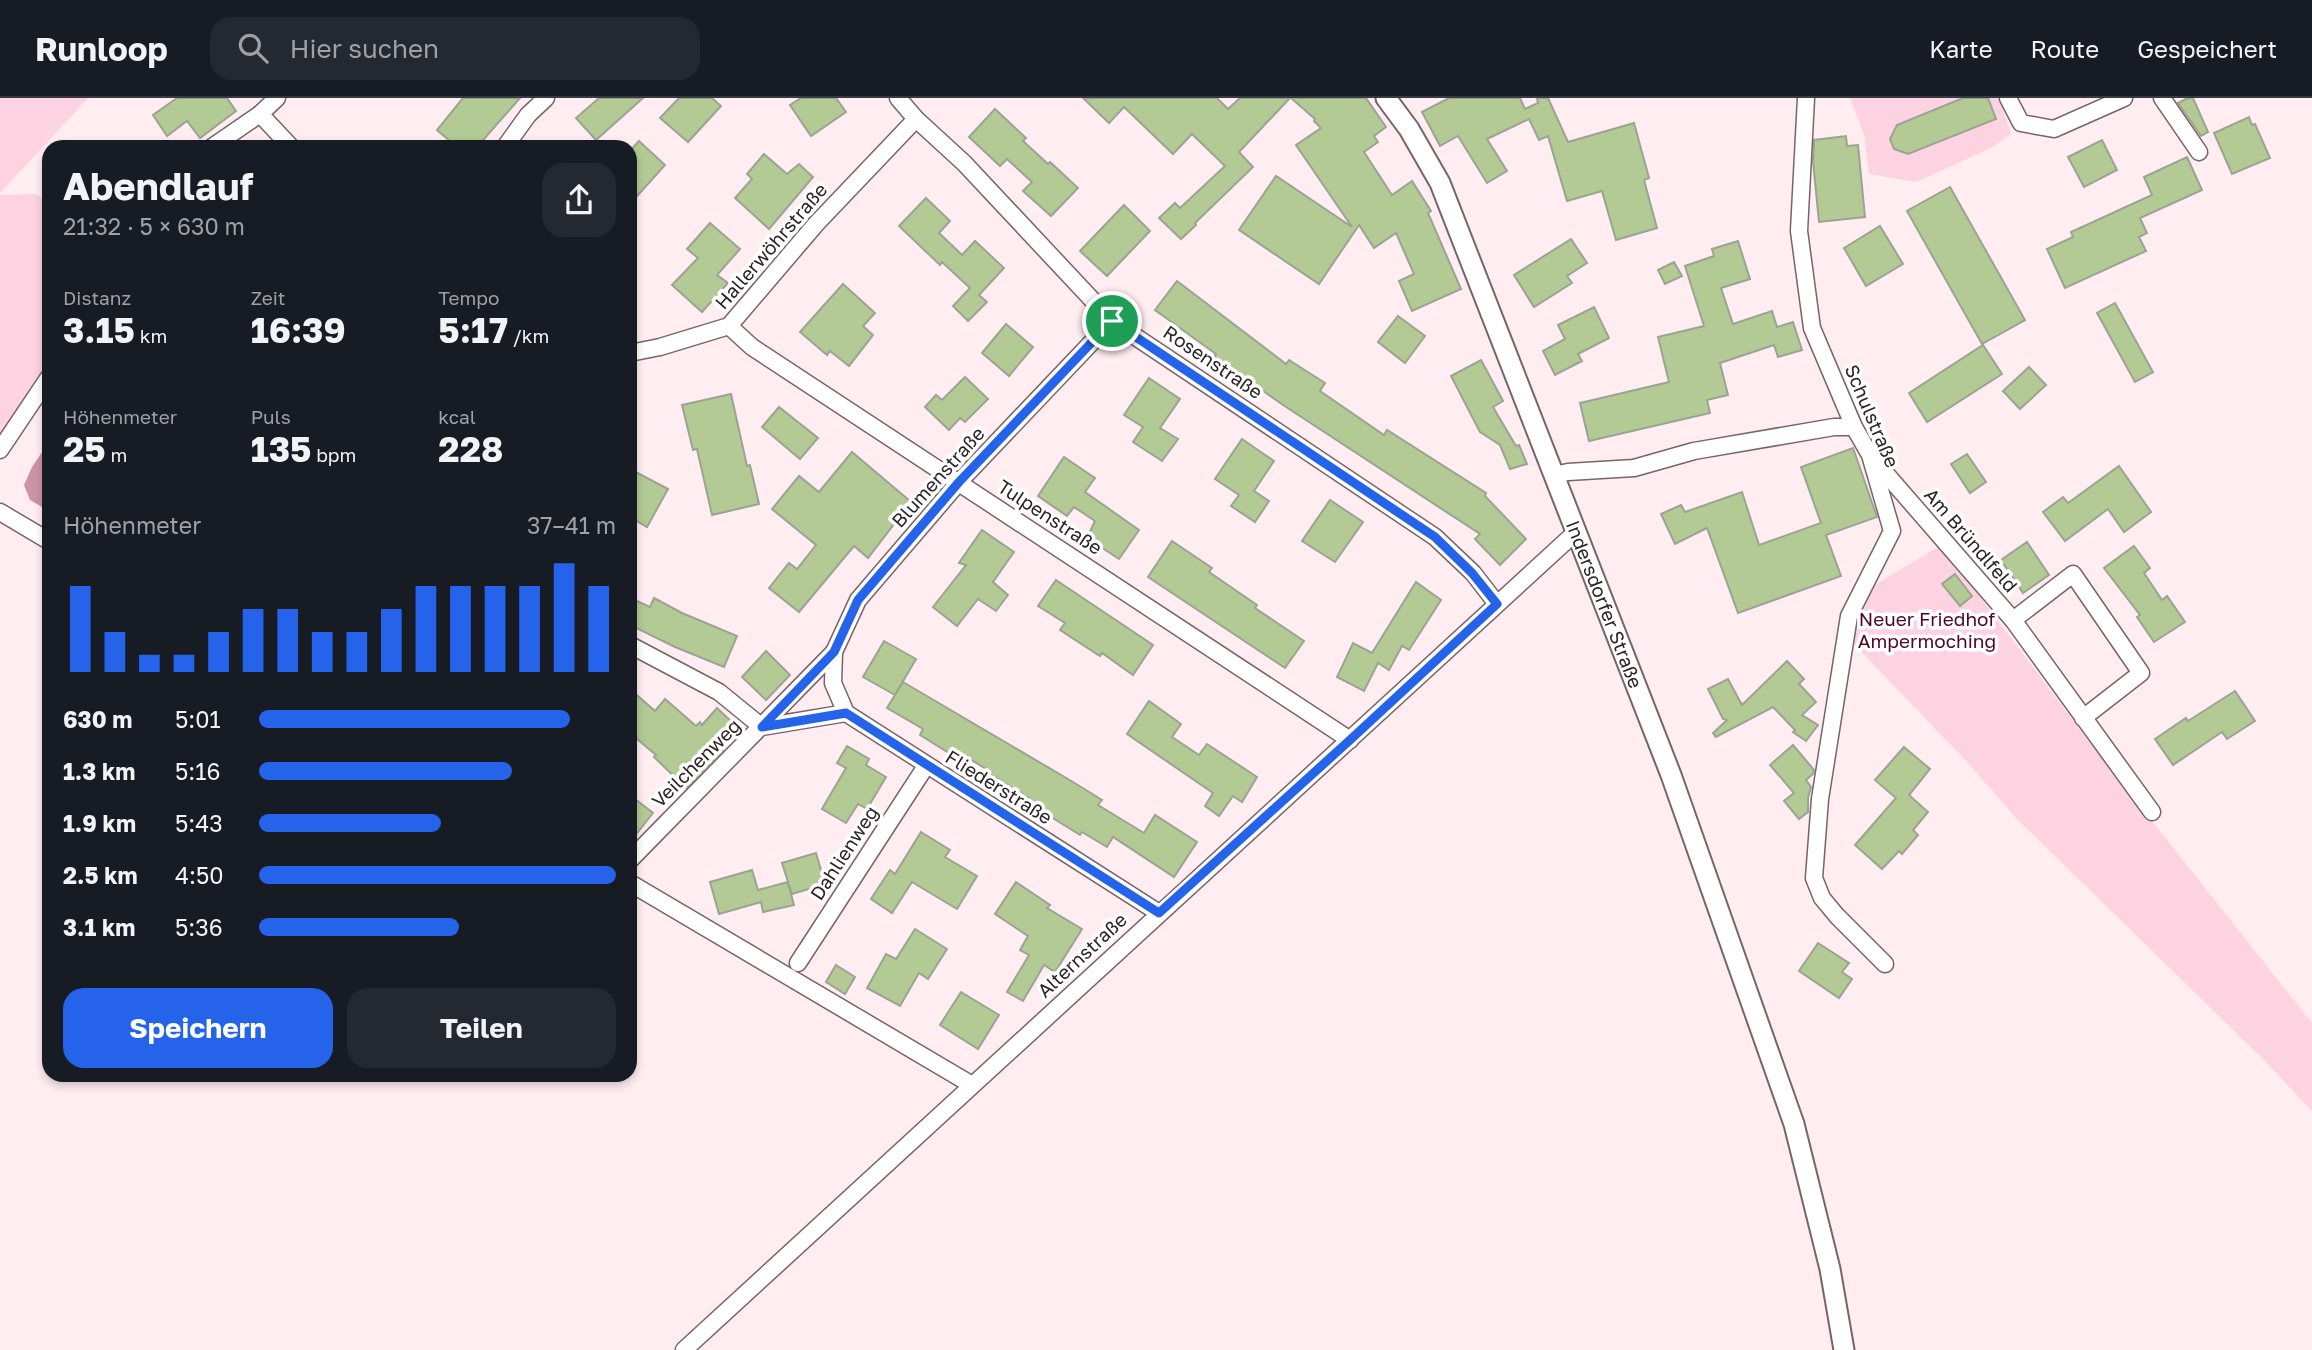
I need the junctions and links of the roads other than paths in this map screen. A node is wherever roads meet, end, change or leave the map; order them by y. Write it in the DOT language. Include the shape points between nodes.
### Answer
graph roads {
  1 [pos="277,98"];
  2 [pos="546,98"];
  3 [pos="898,98"];
  4 [pos="1386,98"];
  5 [pos="1806,98"];
  6 [pos="2008,98"];
  7 [pos="2124,98"];
  8 [pos="2162,98"];
  9 [pos="260,114"];
  10 [pos="916,119"];
  11 [pos="222,140"];
  12 [pos="284,140"];
  13 [pos="510,140"];
  14 [pos="2199,152"];
  15 [pos="1112,321"];
  16 [pos="729,326"];
  17 [pos="637,352"];
  18 [pos="42,387"];
  19 [pos="1854,428"];
  20 [pos="0,450"];
  21 [pos="1870,455"];
  22 [pos="1554,475"];
  23 [pos="959,482"];
  24 [pos="0,512"];
  25 [pos="1576,532"];
  26 [pos="42,537"];
  27 [pos="1497,604"];
  28 [pos="2013,620"];
  29 [pos="637,649"];
  30 [pos="834,652"];
  31 [pos="846,713"];
  32 [pos="2084,718"];
  33 [pos="762,727"];
  34 [pos="1350,740"];
  35 [pos="926,766"];
  36 [pos="2152,812"];
  37 [pos="637,853"];
  38 [pos="637,887"];
  39 [pos="1159,913"];
  40 [pos="798,962"];
  41 [pos="1885,964"];
  42 [pos="972,1085"];
  43 [pos="684,1350"];
  44 [pos="1844,1350"];
  1 -- 9 [label="street"];
  2 -- 13 [label="street"];
  3 -- 10 [label="street, Rosenstraße"];
  4 -- 22 [label="street, Indersdorfer Straße" via="1440,183"];
  5 -- 19 [label="street, Schulstraße" via="1799,231 1812,328"];
  6 -- 7 [label="street" via="2021,123 2054,129"];
  8 -- 14 [label="street"];
  9 -- 11 [label="street"];
  9 -- 12 [label="street"];
  10 -- 15 [label="street, Rosenstraße" via="964,163"];
  10 -- 16 [label="street, Hallerwöhrstraße" via="816,224"];
  15 -- 23 [label="street, Blumenstraße"];
  15 -- 27 [label="street, Rosenstraße" via="1435,537"];
  16 -- 17 [label="street, Hallerwöhrstraße"];
  16 -- 23 [label="street, Tulpenstraße" via="752,347"];
  18 -- 20 [label="street"];
  19 -- 21 [label="street, Schulstraße"];
  19 -- 22 [label="street" via="1834,427 1694,450 1634,468"];
  21 -- 28 [label="street, Am Bründlfeld"];
  21 -- 41 [label="street, Schulstraße" via="1892,531 1849,616 1820,799 1814,878 1836,916"];
  22 -- 25 [label="street, Indersdorfer Straße"];
  23 -- 30 [label="street, Blumenstraße" via="858,600"];
  23 -- 34 [label="street, Tulpenstraße"];
  24 -- 26 [label="street"];
  25 -- 27 [label="street, Alternstraße"];
  25 -- 44 [label="street, Indersdorfer Straße" via="1671,775 1794,1124 1830,1269"];
  27 -- 34 [label="street, Alternstraße"];
  28 -- 32 [label="street, Am Bründlfeld"];
  28 -- 32 [label="street, Am Bründlfeld" via="2073,574 2141,673"];
  29 -- 33 [label="street" via="719,692"];
  30 -- 31 [label="street, Blumenstraße" via="833,683"];
  30 -- 33 [label="street, Veilchenweg"];
  31 -- 33 [label="street, Veilchenweg"];
  31 -- 35 [label="street, Fliederstraße"];
  32 -- 36 [label="street, Am Bründlfeld"];
  33 -- 37 [label="street, Veilchenweg"];
  34 -- 39 [label="street, Alternstraße"];
  35 -- 39 [label="street, Fliederstraße"];
  35 -- 40 [label="street, Dahlienweg"];
  38 -- 42 [label="street"];
  39 -- 42 [label="street, Alternstraße"];
  42 -- 43 [label="street, Alternstraße"];
}
